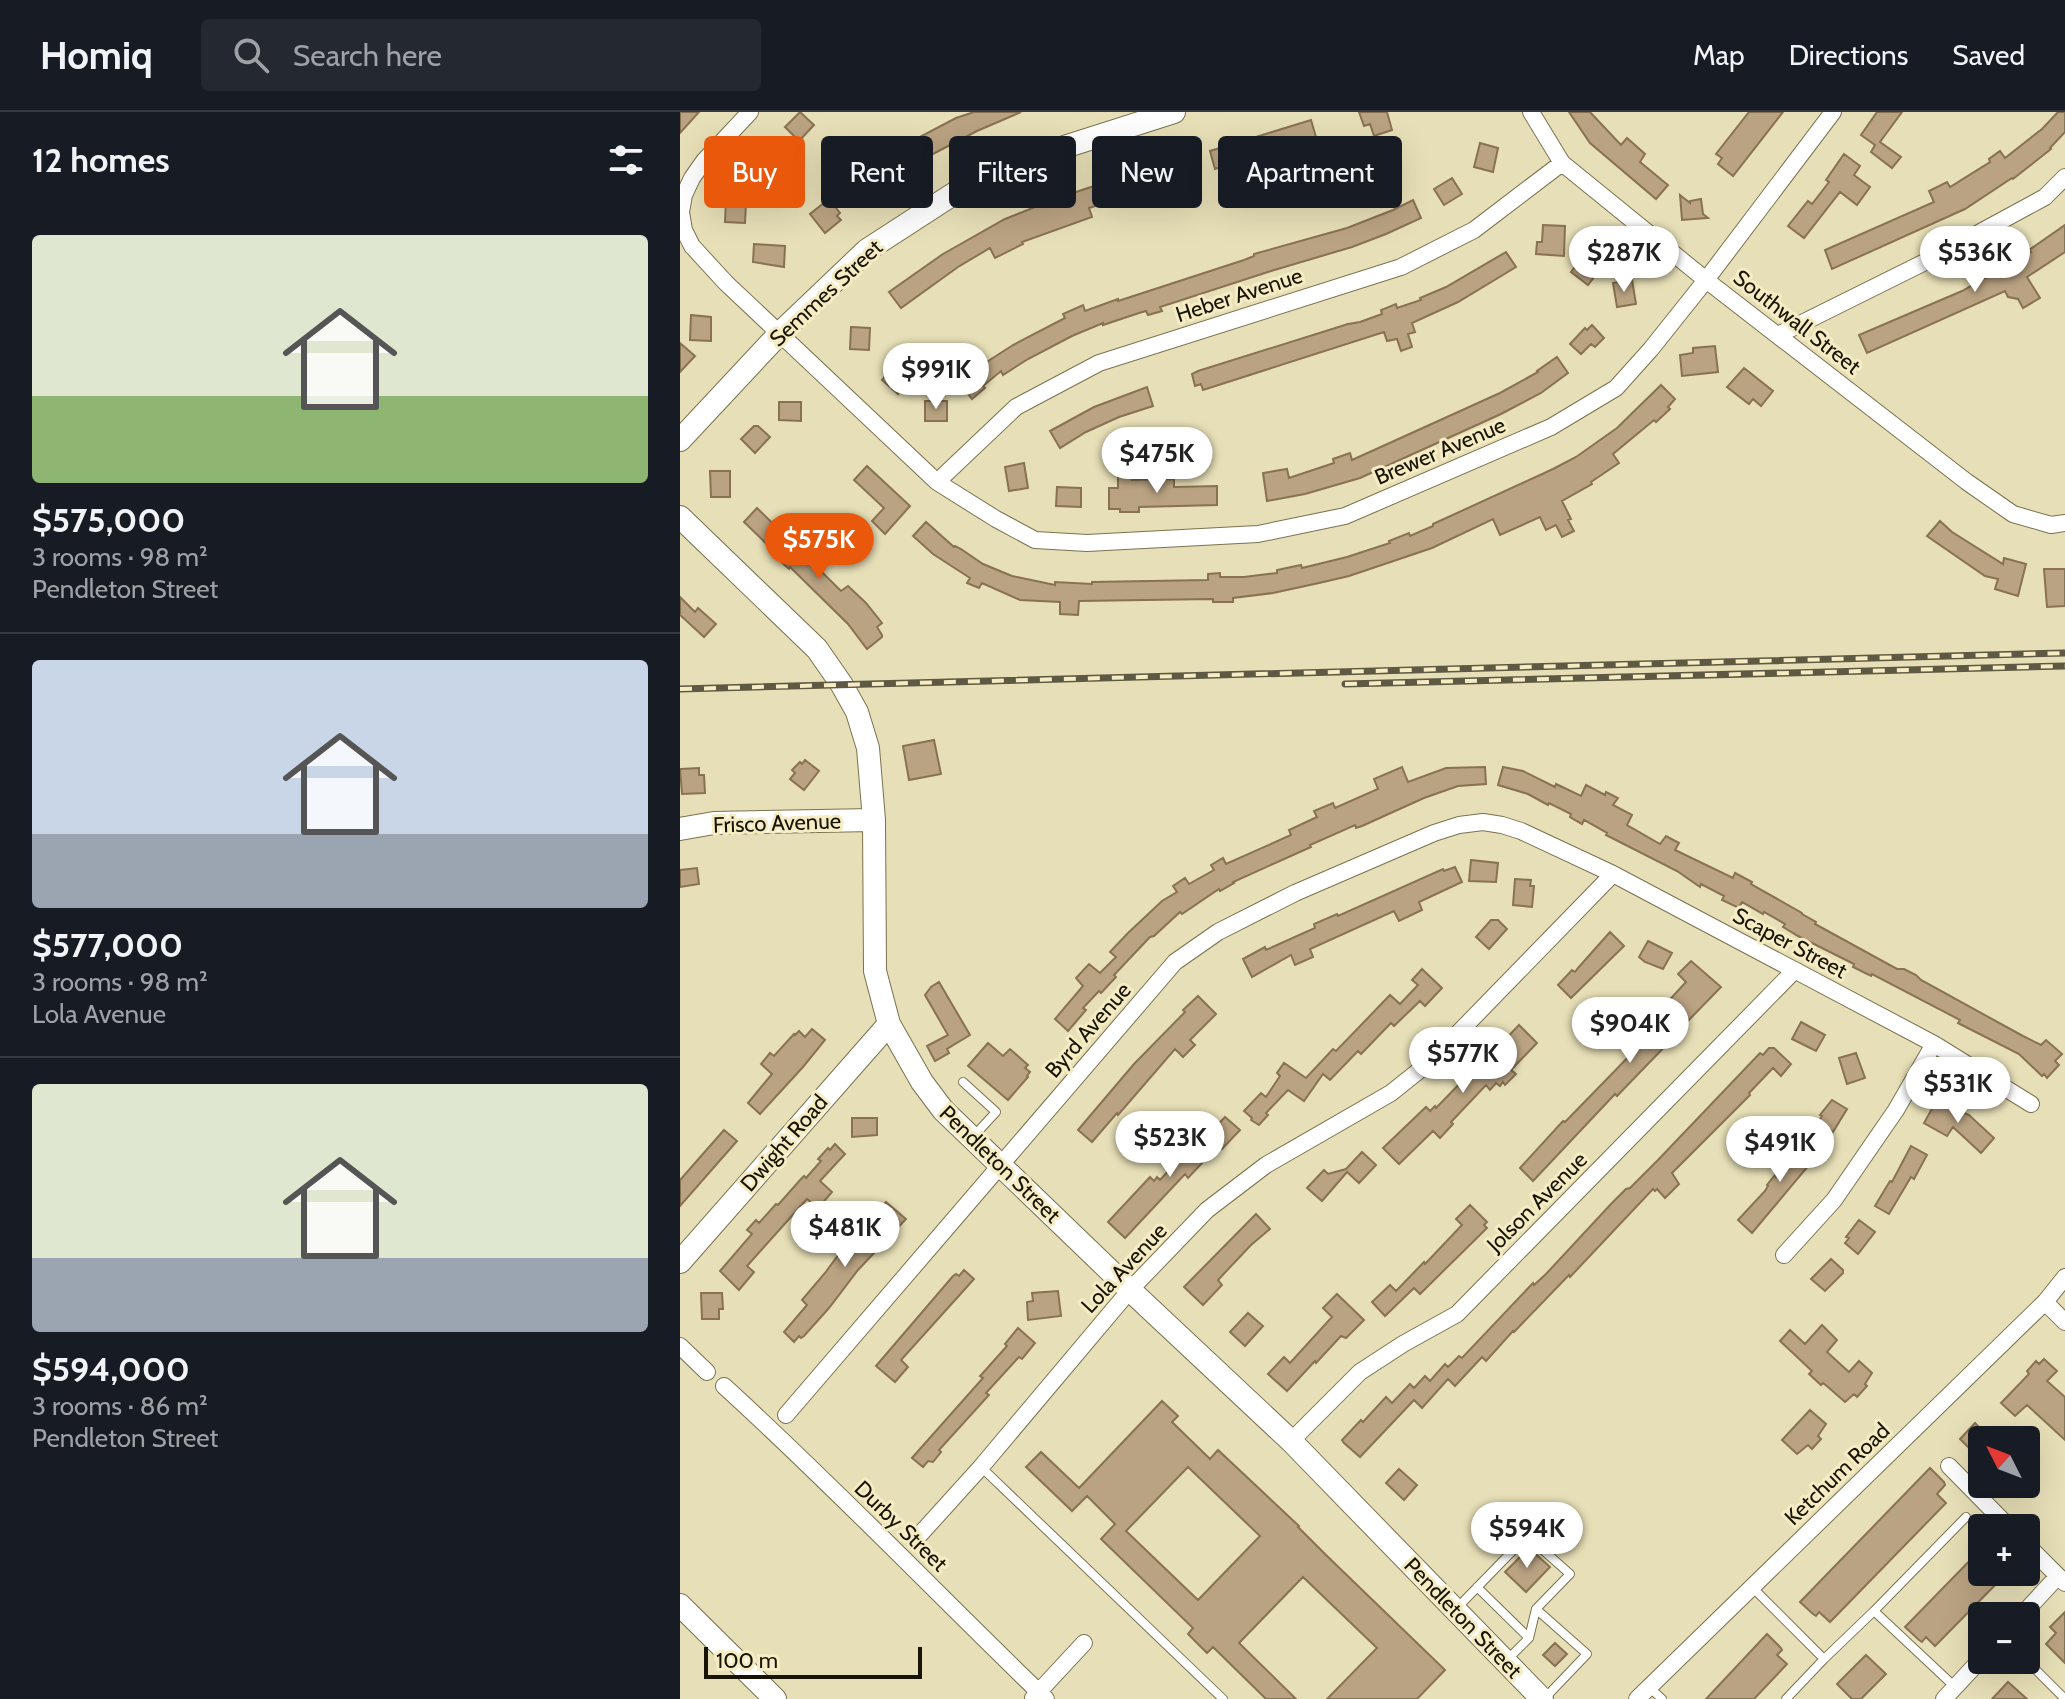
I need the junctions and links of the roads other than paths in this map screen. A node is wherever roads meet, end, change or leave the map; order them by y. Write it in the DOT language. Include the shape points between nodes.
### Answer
graph roads {
  1 [pos="750,112"];
  2 [pos="1174,112"];
  3 [pos="1531,112"];
  4 [pos="1833,112"];
  5 [pos="1562,163"];
  6 [pos="2065,177"];
  7 [pos="1706,280"];
  8 [pos="780,333"];
  9 [pos="1778,335"];
  10 [pos="680,440"];
  11 [pos="937,482"];
  12 [pos="680,517"];
  13 [pos="2065,523"];
  14 [pos="874,820"];
  15 [pos="680,829"];
  16 [pos="1521,831"];
  17 [pos="1613,874"];
  18 [pos="1795,970"];
  19 [pos="889,1024"];
  20 [pos="1934,1044"];
  21 [pos="963,1082"];
  22 [pos="2031,1104"];
  23 [pos="972,1138"];
  24 [pos="1000,1164"];
  25 [pos="1784,1255"];
  26 [pos="680,1262"];
  27 [pos="2065,1277"];
  28 [pos="1130,1290"];
  29 [pos="2045,1302"];
  30 [pos="2065,1322"];
  31 [pos="680,1346"];
  32 [pos="707,1372"];
  33 [pos="724,1386"];
  34 [pos="786,1415"];
  35 [pos="1291,1441"];
  36 [pos="1949,1466"];
  37 [pos="981,1467"];
  38 [pos="1996,1514"];
  39 [pos="1966,1517"];
  40 [pos="915,1540"];
  41 [pos="2040,1558"];
  42 [pos="2062,1580"];
  43 [pos="1477,1587"];
  44 [pos="1752,1587"];
  45 [pos="2037,1602"];
  46 [pos="680,1605"];
  47 [pos="1536,1609"];
  48 [pos="1455,1610"];
  49 [pos="1874,1611"];
  50 [pos="1529,1638"];
  51 [pos="1084,1643"];
  52 [pos="1824,1659"];
  53 [pos="1506,1662"];
  54 [pos="1968,1673"];
  55 [pos="2040,1674"];
  56 [pos="1643,1693"];
  57 [pos="1950,1693"];
  58 [pos="1038,1696"];
  59 [pos="775,1699"];
  60 [pos="1223,1699"];
  61 [pos="1543,1699"];
  62 [pos="1662,1699"];
  63 [pos="1786,1699"];
  64 [pos="2065,1699"];
  1 -- 8 [label="street, Brewer Avenue" via="692,178 681,212 692,246"];
  2 -- 8 [label="main road, Semmes Street" via="1058,149 958,191 867,250"];
  3 -- 5 [label="street, Southwall Street"];
  4 -- 7 [label="street, Brewer Avenue"];
  5 -- 7 [label="street, Southwall Street"];
  5 -- 11 [label="street, Heber Avenue" via="1474,230 1401,267 1099,363 1016,407"];
  6 -- 9 [label="street" via="2045,197"];
  7 -- 9 [label="street, Southwall Street"];
  7 -- 11 [label="street, Brewer Avenue" via="1616,388 1551,427 1345,516 1258,534 1087,543 1035,540"];
  8 -- 10 [label="main road, Semmes Street"];
  8 -- 11 [label="street, Brewer Avenue"];
  9 -- 13 [label="street, Southwall Street" via="2013,514 2051,525"];
  12 -- 14 [label="main road, Pendleton Street" via="817,649 842,685 868,748"];
  14 -- 15 [label="main road, Frisco Avenue" via="714,823"];
  14 -- 19 [label="main road, Pendleton Street" via="875,971"];
  16 -- 17 [label="street, Scaper Street"];
  16 -- 24 [label="street, Byrd Avenue" via="1483,822 1434,833 1218,932 1175,962"];
  17 -- 18 [label="street, Scaper Street"];
  17 -- 28 [label="street, Lola Avenue" via="1431,1061 1391,1093 1266,1165 1207,1210"];
  18 -- 20 [label="street, Scaper Street"];
  18 -- 35 [label="street, Jolson Avenue" via="1457,1314 1360,1372"];
  19 -- 23 [label="main road, Pendleton Street" via="922,1082"];
  19 -- 26 [label="main road, Dwight Road"];
  20 -- 22 [label="street, Scaper Street"];
  20 -- 25 [label="street" via="1834,1200"];
  21 -- 23 [label="lane" via="996,1112"];
  23 -- 24 [label="main road, Pendleton Street"];
  24 -- 28 [label="main road, Pendleton Street"];
  24 -- 34 [label="street, Byrd Avenue"];
  27 -- 29 [label="street, Ketchum Road"];
  28 -- 35 [label="main road, Pendleton Street"];
  28 -- 37 [label="street, Lola Avenue"];
  29 -- 30 [label="street"];
  29 -- 44 [label="street, Ketchum Road"];
  31 -- 32 [label="street"];
  33 -- 58 [label="street, Durby Street" via="902,1556"];
  35 -- 48 [label="main road, Pendleton Street"];
  36 -- 38 [label="street"];
  37 -- 40 [label="street, Lola Avenue"];
  37 -- 60 [label="lane"];
  39 -- 49 [label="lane"];
  41 -- 42 [label="street"];
  42 -- 45 [label="street"];
  43 -- 47 [label="lane" via="1527,1536 1570,1574"];
  43 -- 48 [label="lane"];
  43 -- 50 [label="lane"];
  44 -- 52 [label="lane"];
  44 -- 56 [label="street, Ketchum Road"];
  46 -- 59 [label="main road"];
  47 -- 50 [label="lane"];
  47 -- 61 [label="lane" via="1587,1654"];
  48 -- 53 [label="main road, Pendleton Street"];
  49 -- 52 [label="lane"];
  49 -- 57 [label="lane"];
  50 -- 53 [label="lane"];
  51 -- 58 [label="street"];
  52 -- 63 [label="lane"];
  53 -- 61 [label="main road, Pendleton Street"];
  54 -- 57 [label="street"];
  55 -- 64 [label="lane"];
  56 -- 62 [label="lane"];
}
